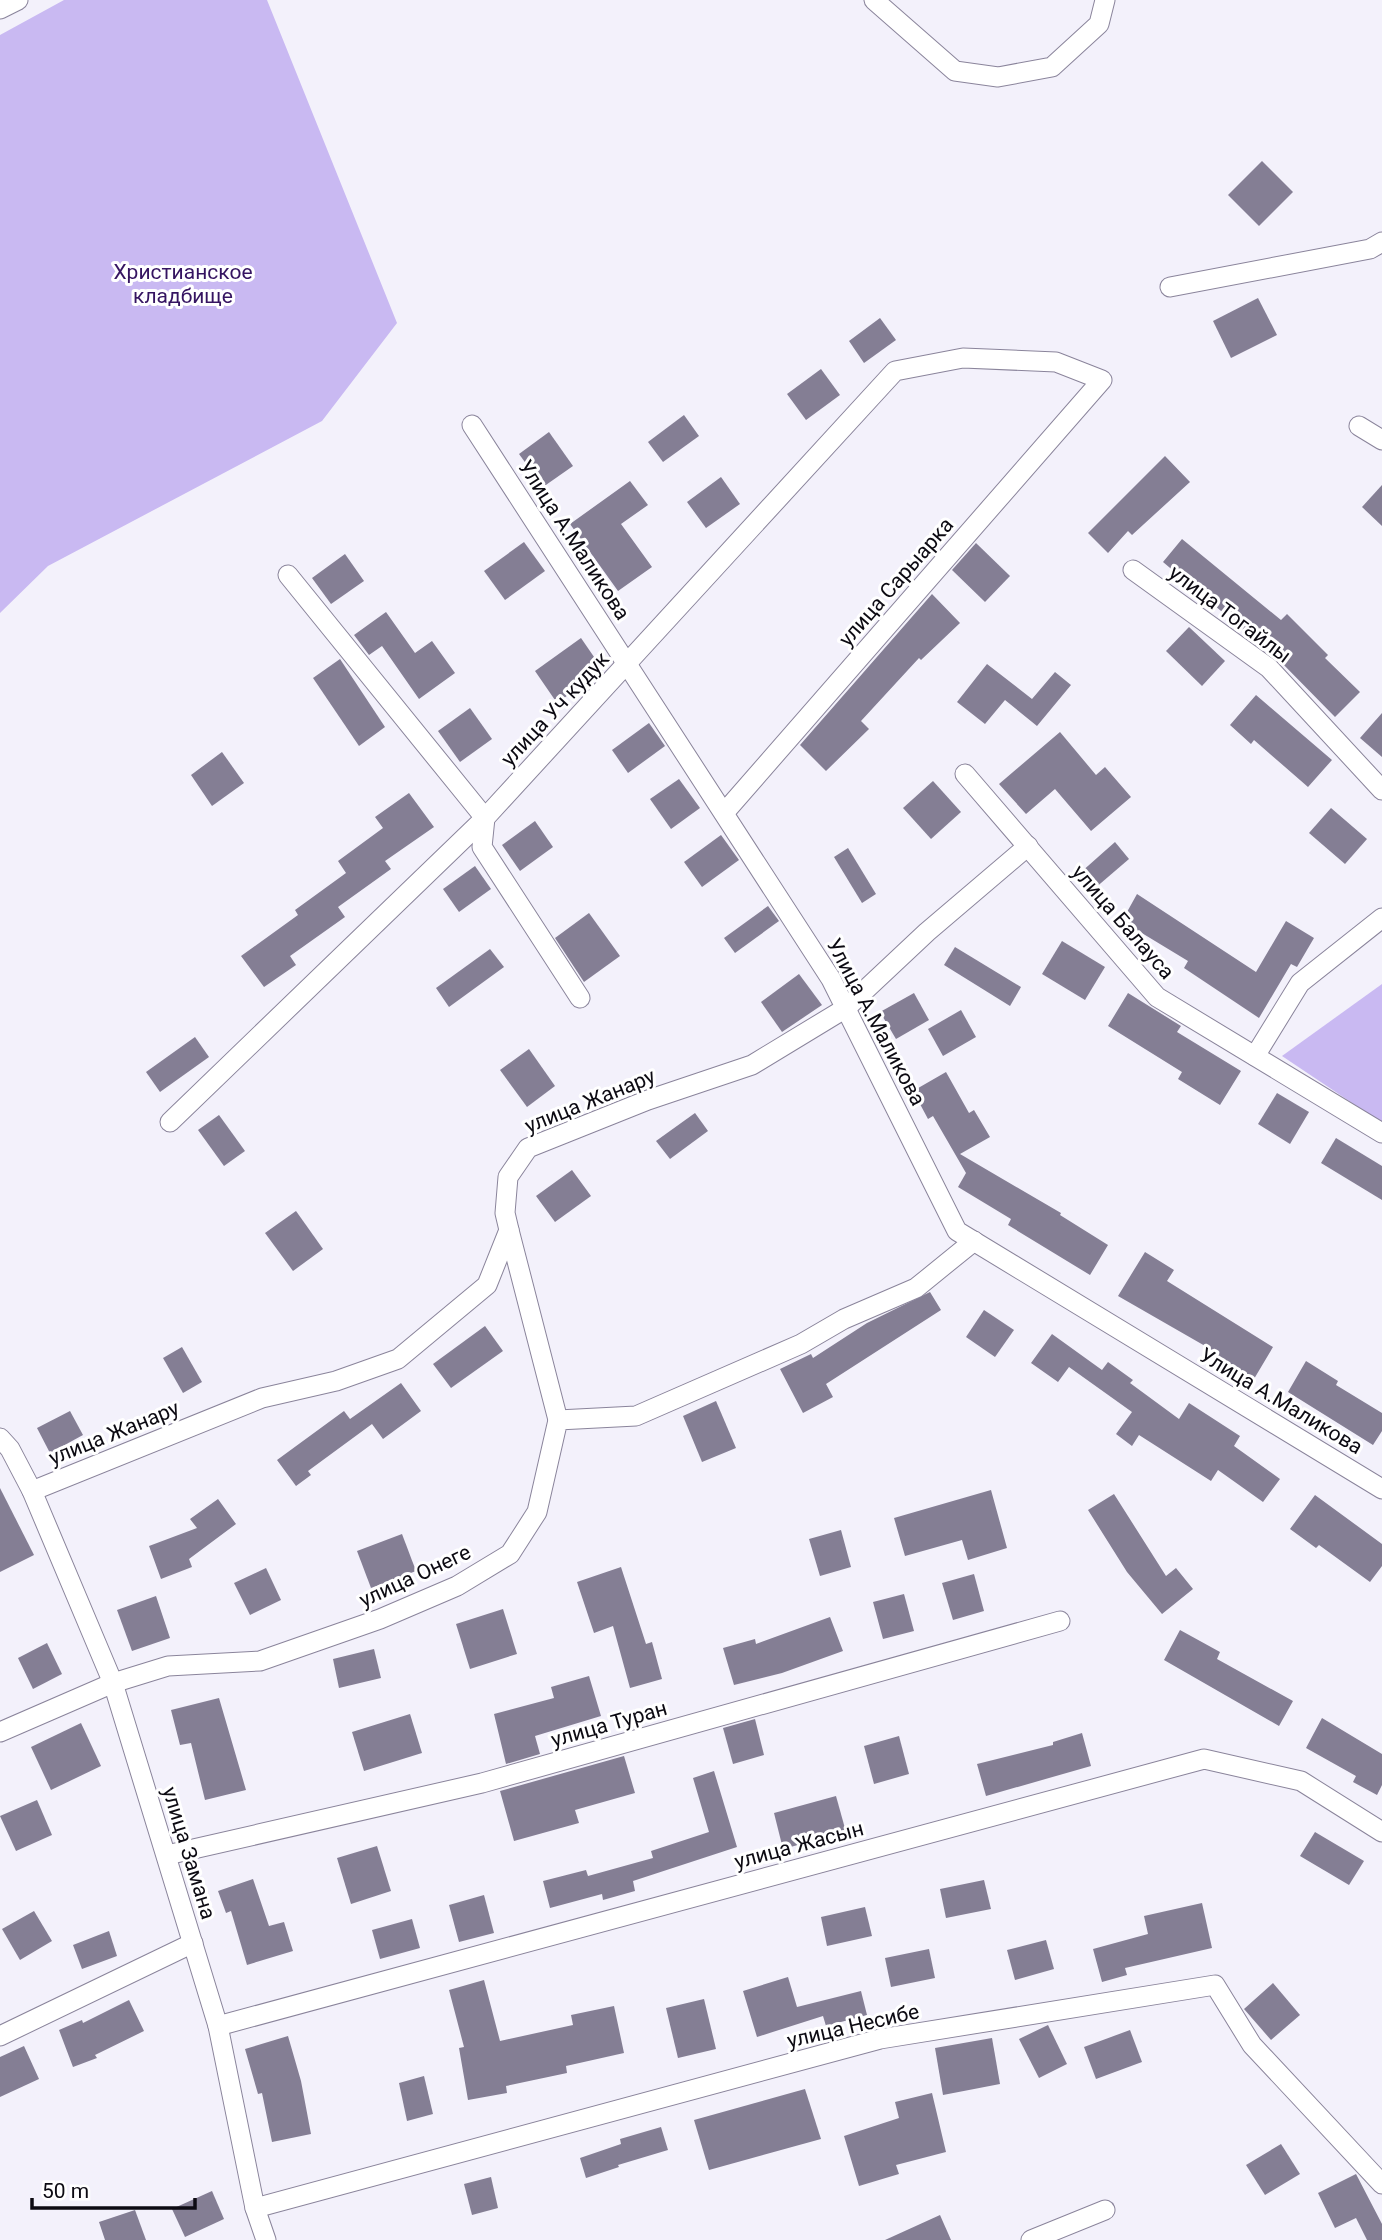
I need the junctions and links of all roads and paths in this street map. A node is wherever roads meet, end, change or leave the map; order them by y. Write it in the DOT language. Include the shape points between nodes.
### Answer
graph roads {
  1 [pos="18,0"];
  2 [pos="874,0"];
  3 [pos="1105,0"];
  4 [pos="0,9"];
  5 [pos="1382,242"];
  6 [pos="1170,287"];
  7 [pos="1102,380"];
  8 [pos="472,425"];
  9 [pos="1359,426"];
  10 [pos="1382,440"];
  11 [pos="1133,569"];
  12 [pos="288,575"];
  13 [pos="627,664"];
  14 [pos="965,774"];
  15 [pos="1382,790"];
  16 [pos="724,813"];
  17 [pos="485,818"];
  18 [pos="1028,846"];
  19 [pos="1382,918"];
  20 [pos="580,998"];
  21 [pos="846,1008"];
  22 [pos="1255,1056"];
  23 [pos="170,1122"];
  24 [pos="1382,1133"];
  25 [pos="509,1230"];
  26 [pos="974,1241"];
  27 [pos="558,1420"];
  28 [pos="0,1438"];
  29 [pos="1382,1489"];
  30 [pos="32,1491"];
  31 [pos="1060,1621"];
  32 [pos="113,1683"];
  33 [pos="0,1732"];
  34 [pos="1382,1832"];
  35 [pos="167,1855"];
  36 [pos="193,1944"];
  37 [pos="218,2026"];
  38 [pos="0,2036"];
  39 [pos="1382,2183"];
  40 [pos="255,2208"];
  41 [pos="1105,2210"];
  42 [pos="266,2240"];
  43 [pos="1031,2240"];
  1 -- 4 [label="street"];
  2 -- 3 [label="street" via="955,71 998,77 1052,68 1099,24"];
  5 -- 6 [label="street" via="1370,249"];
  7 -- 13 [label="street, улица Уч кудук" via="1056,362 964,358 895,371"];
  7 -- 16 [label="street, улица Сарыарка"];
  8 -- 13 [label="street, Улица А.Маликова"];
  9 -- 10 [label="street"];
  11 -- 15 [label="street, улица Тогайлы" via="1269,668"];
  12 -- 17 [label="street"];
  13 -- 16 [label="street, Улица А.Маликова"];
  13 -- 17 [label="street, улица Уч кудук"];
  14 -- 18 [label="street, улица Балауса"];
  16 -- 21 [label="street, Улица А.Маликова"];
  17 -- 20 [label="street" via="482,847"];
  17 -- 23 [label="street, улица Уч кудук"];
  18 -- 21 [label="street, улица Жанару"];
  18 -- 22 [label="street, улица Балауса" via="1157,997"];
  19 -- 22 [label="street" via="1300,983"];
  21 -- 25 [label="street, улица Жанару" via="752,1065 528,1148 508,1177 505,1213"];
  21 -- 26 [label="street, Улица А.Маликова" via="957,1231"];
  22 -- 24 [label="street, улица Балауса"];
  25 -- 27 [label="street"];
  25 -- 30 [label="street, улица Жанару" via="487,1285 398,1359 336,1381 262,1398"];
  26 -- 27 [label="street" via="916,1288 636,1416"];
  26 -- 29 [label="street, Улица А.Маликова"];
  27 -- 32 [label="street, улица Онеге" via="537,1512 510,1554 457,1586 260,1661 168,1666"];
  28 -- 30 [label="street, улица Замана"];
  30 -- 32 [label="street, улица Замана"];
  31 -- 35 [label="street, улица Туран" via="482,1783"];
  32 -- 33 [label="street, улица Онеге"];
  32 -- 35 [label="street, улица Замана"];
  34 -- 37 [label="street, улица Жасын" via="1301,1781 1204,1759"];
  35 -- 36 [label="street, улица Замана"];
  36 -- 37 [label="street, улица Замана"];
  36 -- 38 [label="street"];
  37 -- 40 [label="street, улица Замана"];
  39 -- 40 [label="street, улица Несибе" via="1252,2045 1214,1985 880,2039"];
  40 -- 42 [label="street, улица Замана"];
  41 -- 43 [label="street"];
}
